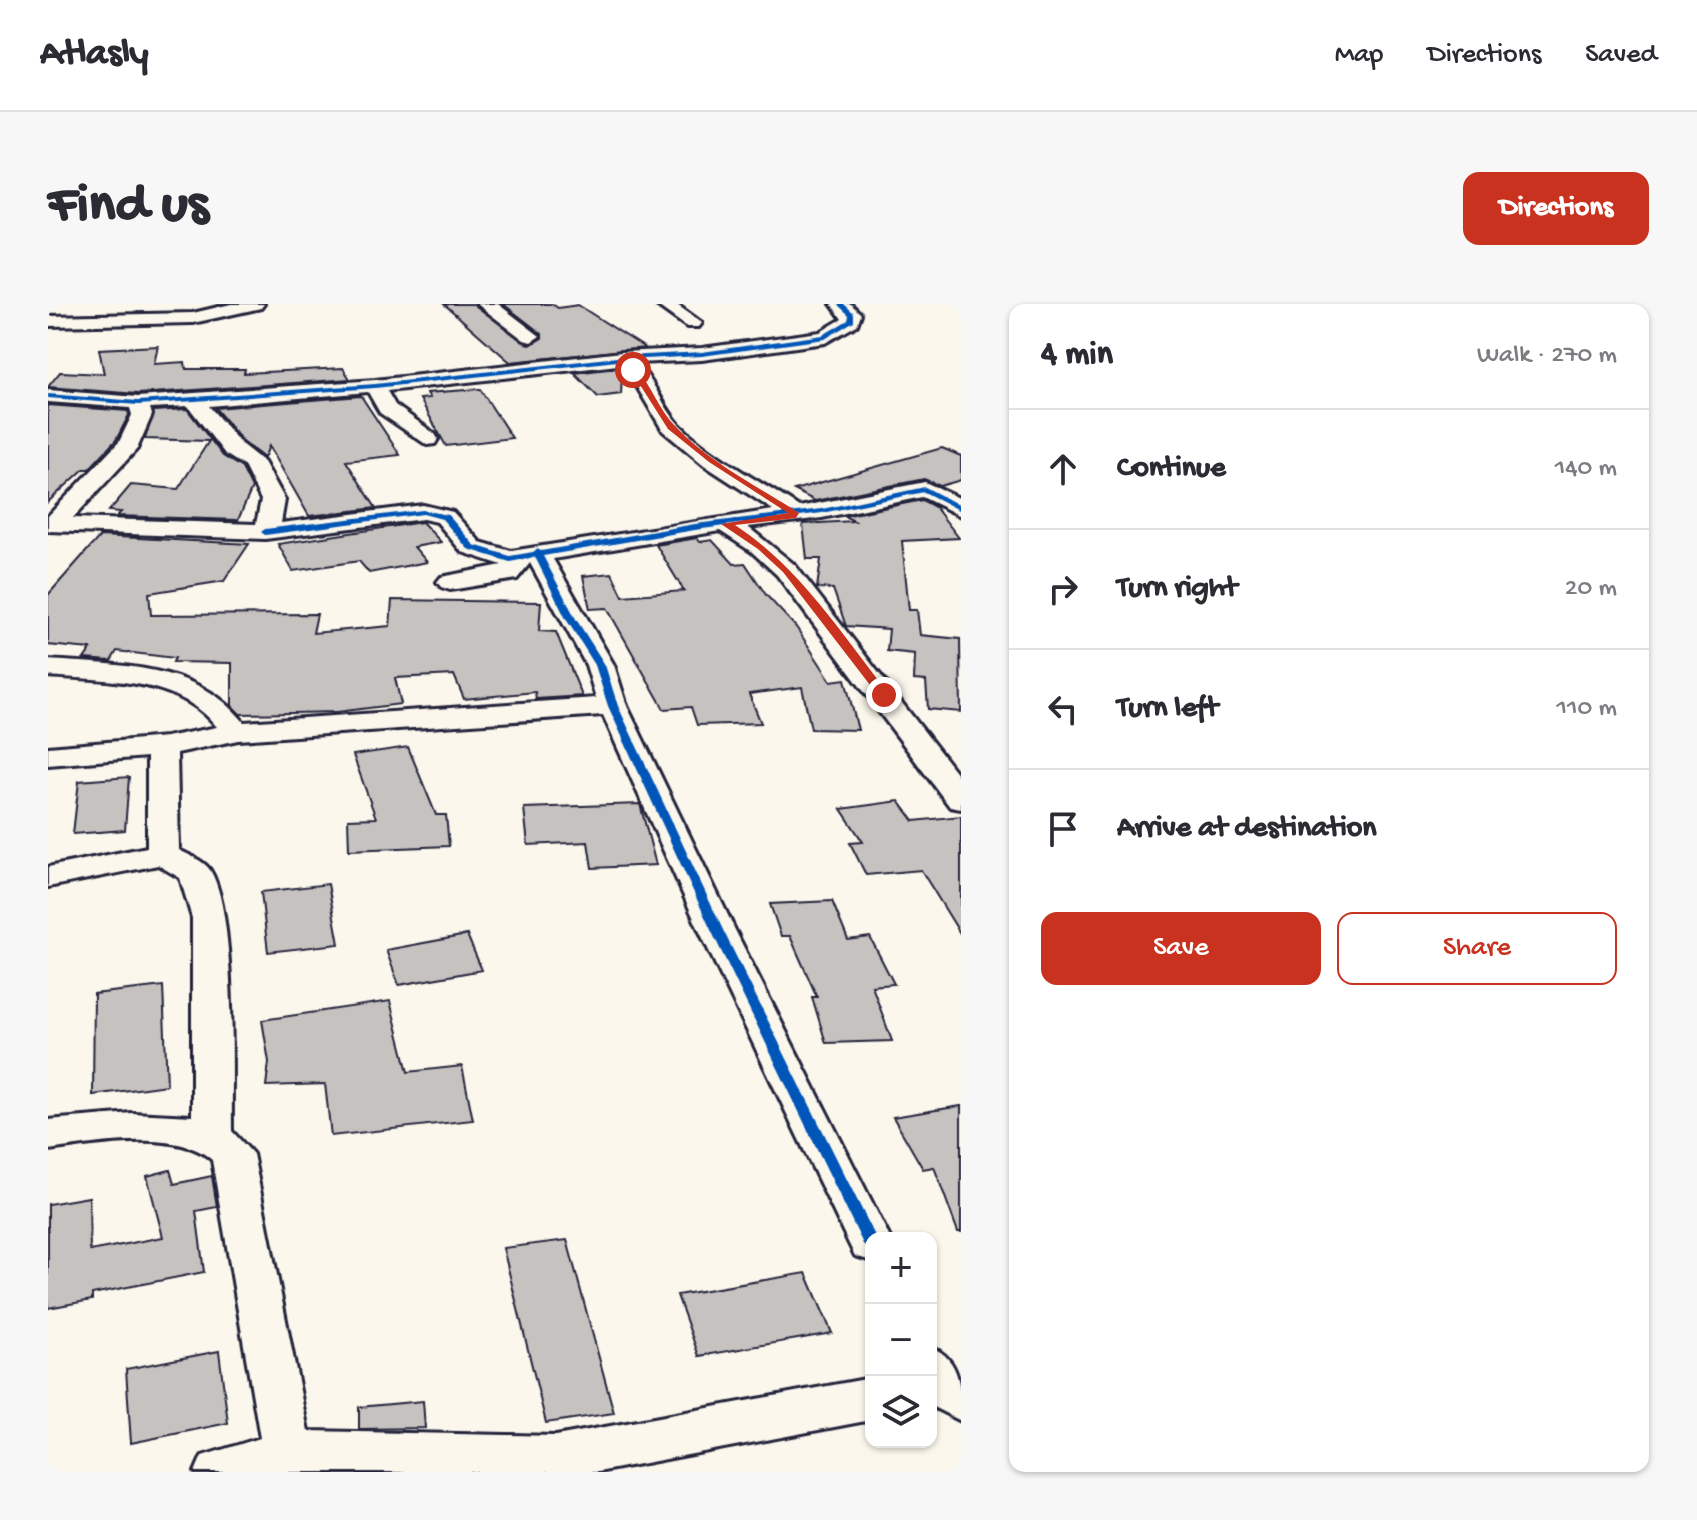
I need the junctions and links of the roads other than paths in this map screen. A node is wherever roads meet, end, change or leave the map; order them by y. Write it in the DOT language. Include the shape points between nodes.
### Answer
graph roads {
  1 [pos="255,304"];
  2 [pos="486,304"];
  3 [pos="664,304"];
  4 [pos="840,304"];
  5 [pos="152,312"];
  6 [pos="48,321"];
  7 [pos="693,323"];
  8 [pos="531,336"];
  9 [pos="622,358"];
  10 [pos="375,386"];
  11 [pos="48,396"];
  12 [pos="205,398"];
  13 [pos="138,403"];
  14 [pos="427,439"];
  15 [pos="961,509"];
  16 [pos="796,515"];
  17 [pos="726,524"];
  18 [pos="50,525"];
  19 [pos="265,532"];
  20 [pos="523,555"];
  21 [pos="450,582"];
  22 [pos="48,668"];
  23 [pos="613,706"];
  24 [pos="236,731"];
  25 [pos="162,746"];
  26 [pos="48,756"];
  27 [pos="961,800"];
  28 [pos="163,854"];
  29 [pos="48,877"];
  30 [pos="48,1135"];
  31 [pos="212,1137"];
  32 [pos="865,1232"];
  33 [pos="865,1400"];
  34 [pos="287,1452"];
  35 [pos="220,1472"];
  1 -- 5 [label="street" via="193,318"];
  2 -- 8 [label="street"];
  3 -- 7 [label="street"];
  4 -- 9 [label="street" via="852,314 851,321 825,337 702,354"];
  5 -- 6 [label="street"];
  9 -- 10 [label="street"];
  9 -- 16 [label="street" via="646,384 670,427"];
  10 -- 12 [label="street"];
  10 -- 14 [label="street" via="387,409"];
  11 -- 13 [label="street"];
  12 -- 13 [label="street"];
  12 -- 19 [label="street" via="198,406 233,449 253,462 273,500"];
  13 -- 18 [label="street" via="142,415 129,444"];
  15 -- 16 [label="street" via="925,489"];
  16 -- 17 [label="street"];
  17 -- 20 [label="street"];
  17 -- 27 [label="street" via="786,570"];
  18 -- 19 [label="street"];
  19 -- 20 [label="street" via="423,512 445,517 471,547"];
  20 -- 21 [label="street" via="508,574"];
  20 -- 23 [label="street" via="600,665"];
  22 -- 24 [label="street" via="148,678 189,688 227,715"];
  23 -- 24 [label="street"];
  23 -- 32 [label="street"];
  24 -- 25 [label="street"];
  25 -- 26 [label="street"];
  25 -- 28 [label="street"];
  28 -- 29 [label="street"];
  28 -- 31 [label="street" via="195,873 209,918"];
  30 -- 31 [label="street" via="186,1129"];
  31 -- 34 [label="street" via="232,1154"];
  33 -- 34 [label="street" via="556,1458"];
  34 -- 35 [label="street"];
}
